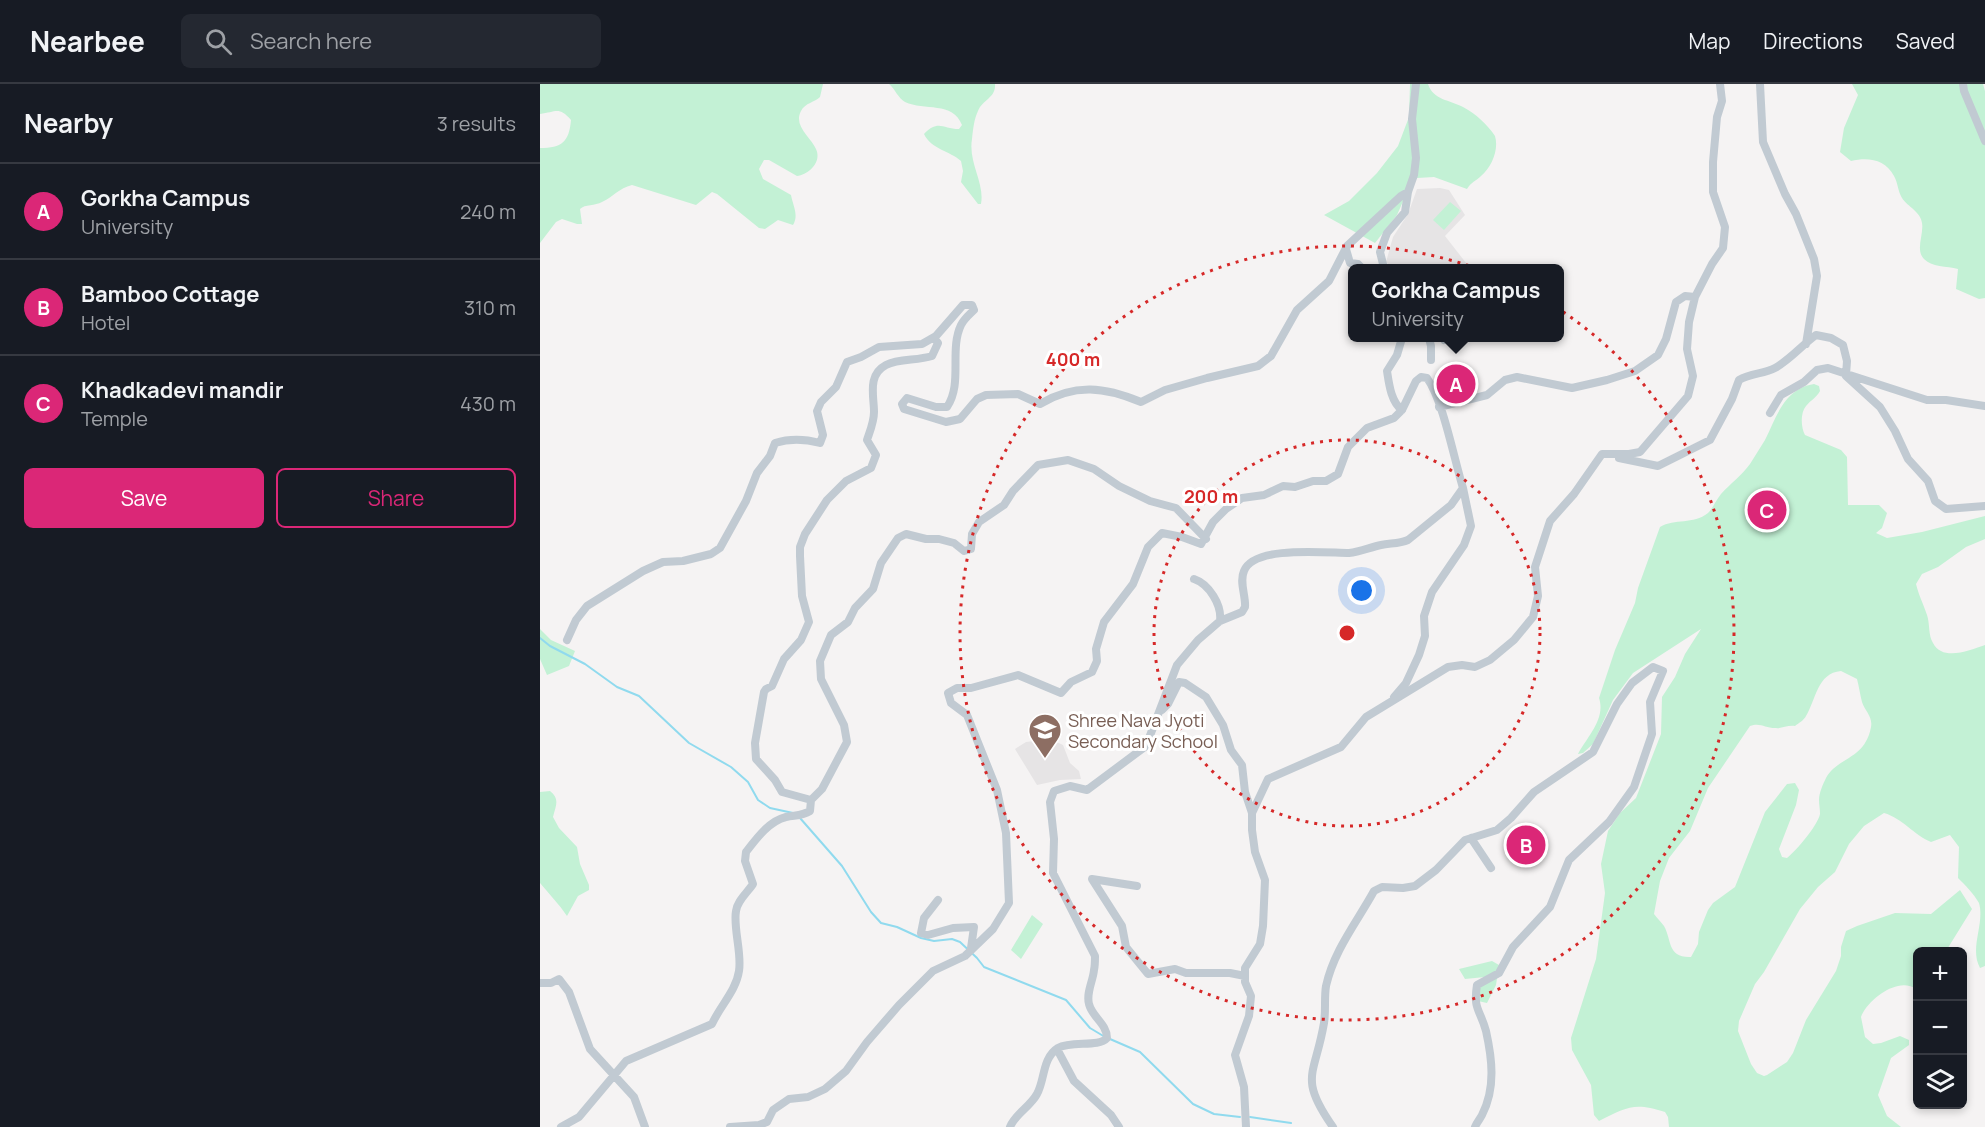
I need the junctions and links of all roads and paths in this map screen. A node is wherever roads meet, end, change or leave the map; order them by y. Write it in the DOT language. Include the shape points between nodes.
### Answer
graph roads {
  1 [pos="1416,84"];
  2 [pos="1720,84"];
  3 [pos="1760,84"];
  4 [pos="1963,84"];
  5 [pos="1985,141"];
  6 [pos="1408,192"];
  7 [pos="1346,249"];
  8 [pos="1358,264"];
  9 [pos="1383,264"];
  10 [pos="1695,297"];
  11 [pos="934,338"];
  12 [pos="1401,342"];
  13 [pos="1430,342"];
  14 [pos="1806,344"];
  15 [pos="1431,360"];
  16 [pos="1844,374"];
  17 [pos="1985,406"];
  18 [pos="1439,407"];
  19 [pos="1402,410"];
  20 [pos="1770,413"];
  21 [pos="1602,454"];
  22 [pos="1463,488"];
  23 [pos="1985,506"];
  24 [pos="1206,539"];
  25 [pos="1194,579"];
  26 [pos="1220,621"];
  27 [pos="567,640"];
  28 [pos="1384,706"];
  29 [pos="1159,713"];
  30 [pos="811,800"];
  31 [pos="1252,813"];
  32 [pos="1471,838"];
  33 [pos="1491,868"];
  34 [pos="1137,886"];
  35 [pos="938,900"];
  36 [pos="971,948"];
  37 [pos="1245,976"];
  38 [pos="540,983"];
  39 [pos="1057,1049"];
  40 [pos="613,1075"];
  41 [pos="561,1127"];
  42 [pos="645,1127"];
  43 [pos="730,1127"];
  44 [pos="1010,1127"];
  45 [pos="1119,1127"];
  46 [pos="1246,1127"];
  47 [pos="1334,1127"];
  48 [pos="1475,1127"];
  1 -- 6 [label="street" via="1412,119 1416,158"];
  2 -- 10 [label="street" via="1722,100 1717,117 1713,192 1725,227 1723,248"];
  3 -- 14 [label="street" via="1763,142 1796,214 1817,276"];
  4 -- 5 [label="street"];
  6 -- 7 [label="street"];
  6 -- 9 [label="street" via="1405,212 1387,233 1380,252"];
  7 -- 8 [label="street" via="1350,263"];
  7 -- 11 [label="street" via="1329,281 1297,310 1271,356 1258,366 1165,390 1141,402 1117,392 1085,389 1065,392 1040,404 1018,394 986,395 977,399 960,419 946,422 904,409 902,404 907,398 936,407 947,407 953,398 957,336 962,322 974,310 972,305 963,305"];
  10 -- 18 [label="street" via="1685,296 1676,302 1658,355 1635,371 1572,388 1517,376 1505,380 1487,395"];
  10 -- 21 [label="street" via="1687,349 1693,376 1688,396 1640,452"];
  11 -- 27 [label="street" via="922,344 879,347 847,362 836,387 817,411 824,435 820,443 775,443 720,548 683,561 663,562 643,572 587,606"];
  11 -- 30 [label="street" via="938,343 932,356 892,363 878,372 871,387 874,413 867,440 876,455 875,462 872,468 846,481 827,500 800,547 802,596 809,622 772,686 764,692 755,743 756,759 782,792"];
  12 -- 19 [label="street" via="1387,371 1394,399"];
  13 -- 15 [label="street"];
  14 -- 16 [label="street" via="1816,335 1843,345 1847,361"];
  14 -- 21 [label="street" via="1773,369 1739,380 1710,440 1658,466"];
  16 -- 17 [label="street" via="1927,400"];
  16 -- 20 [label="street" via="1828,368 1817,370 1781,395"];
  16 -- 23 [label="street" via="1880,407 1908,459 1928,481 1935,501 1946,509"];
  18 -- 19 [label="street" via="1432,385 1427,378 1421,378"];
  18 -- 22 [label="street"];
  19 -- 24 [label="street" via="1394,418 1367,428 1348,447 1338,474 1326,481 1283,486 1264,495 1242,498 1213,522"];
  21 -- 28 [label="street" via="1550,521 1535,567 1538,596 1533,617 1514,640 1490,660 1475,667 1448,667"];
  22 -- 26 [label="street" via="1451,505 1402,543 1352,553 1302,552 1258,557 1244,570 1245,608"];
  22 -- 28 [label="street" via="1471,525 1464,545 1432,592 1424,616 1425,636 1406,683"];
  24 -- 30 [label="street" via="1176,508 1150,501 1094,468 1068,460 1038,465 1004,505 979,522 972,534 971,549 964,551 954,543 906,534 898,538 880,563 873,589 848,622 831,635 820,661 821,679 844,724 847,742 822,789"];
  24 -- 36 [label="street" via="1201,544 1162,532 1148,548 1133,584 1104,622 1092,672 1071,682 1061,693 1018,675 948,693 972,726 997,790 1006,833 1009,903 993,929"];
  25 -- 26 [label="street" via="1203,582 1214,597"];
  26 -- 29 [label="street" via="1177,665"];
  28 -- 31 [label="street" via="1366,717 1341,747 1268,779"];
  29 -- 31 [label="street" via="1179,682 1206,697 1242,765"];
  29 -- 39 [label="street" via="1146,746 1087,790 1070,786 1054,791 1050,802 1053,873 1095,956 1089,1004 1107,1034 1104,1042"];
  30 -- 40 [label="street" via="810,811 785,817 770,826 746,852 753,884 735,912 740,969 736,986 712,1024 626,1061"];
  31 -- 37 [label="street" via="1255,852 1265,880 1260,944 1245,968"];
  32 -- 33 [label="street"];
  32 -- 47 [label="street" via="1415,886 1382,887 1374,891 1342,944 1326,987 1324,1023 1311,1074 1314,1097"];
  32 -- 48 [label="street" via="1497,830 1534,792 1593,752 1632,683 1653,667 1663,670 1650,702 1652,735 1634,787 1609,822 1569,860 1550,907 1513,947 1499,973 1477,985 1475,1002 1493,1072 1483,1114"];
  34 -- 37 [label="street" via="1092,879 1122,926 1126,947 1148,974 1175,969"];
  35 -- 36 [label="street" via="924,918 921,933 974,927"];
  36 -- 43 [label="street" via="965,956 933,971 899,1005 846,1071 825,1089 808,1097 789,1099 773,1110 767,1122"];
  37 -- 46 [label="street" via="1251,996 1249,1016 1235,1055 1244,1087"];
  38 -- 40 [label="street" via="559,979 590,1049"];
  39 -- 44 [label="street" via="1049,1055 1036,1095"];
  39 -- 45 [label="street" via="1074,1081"];
  40 -- 41 [label="street" via="579,1117"];
  40 -- 42 [label="street" via="634,1097"];
}
